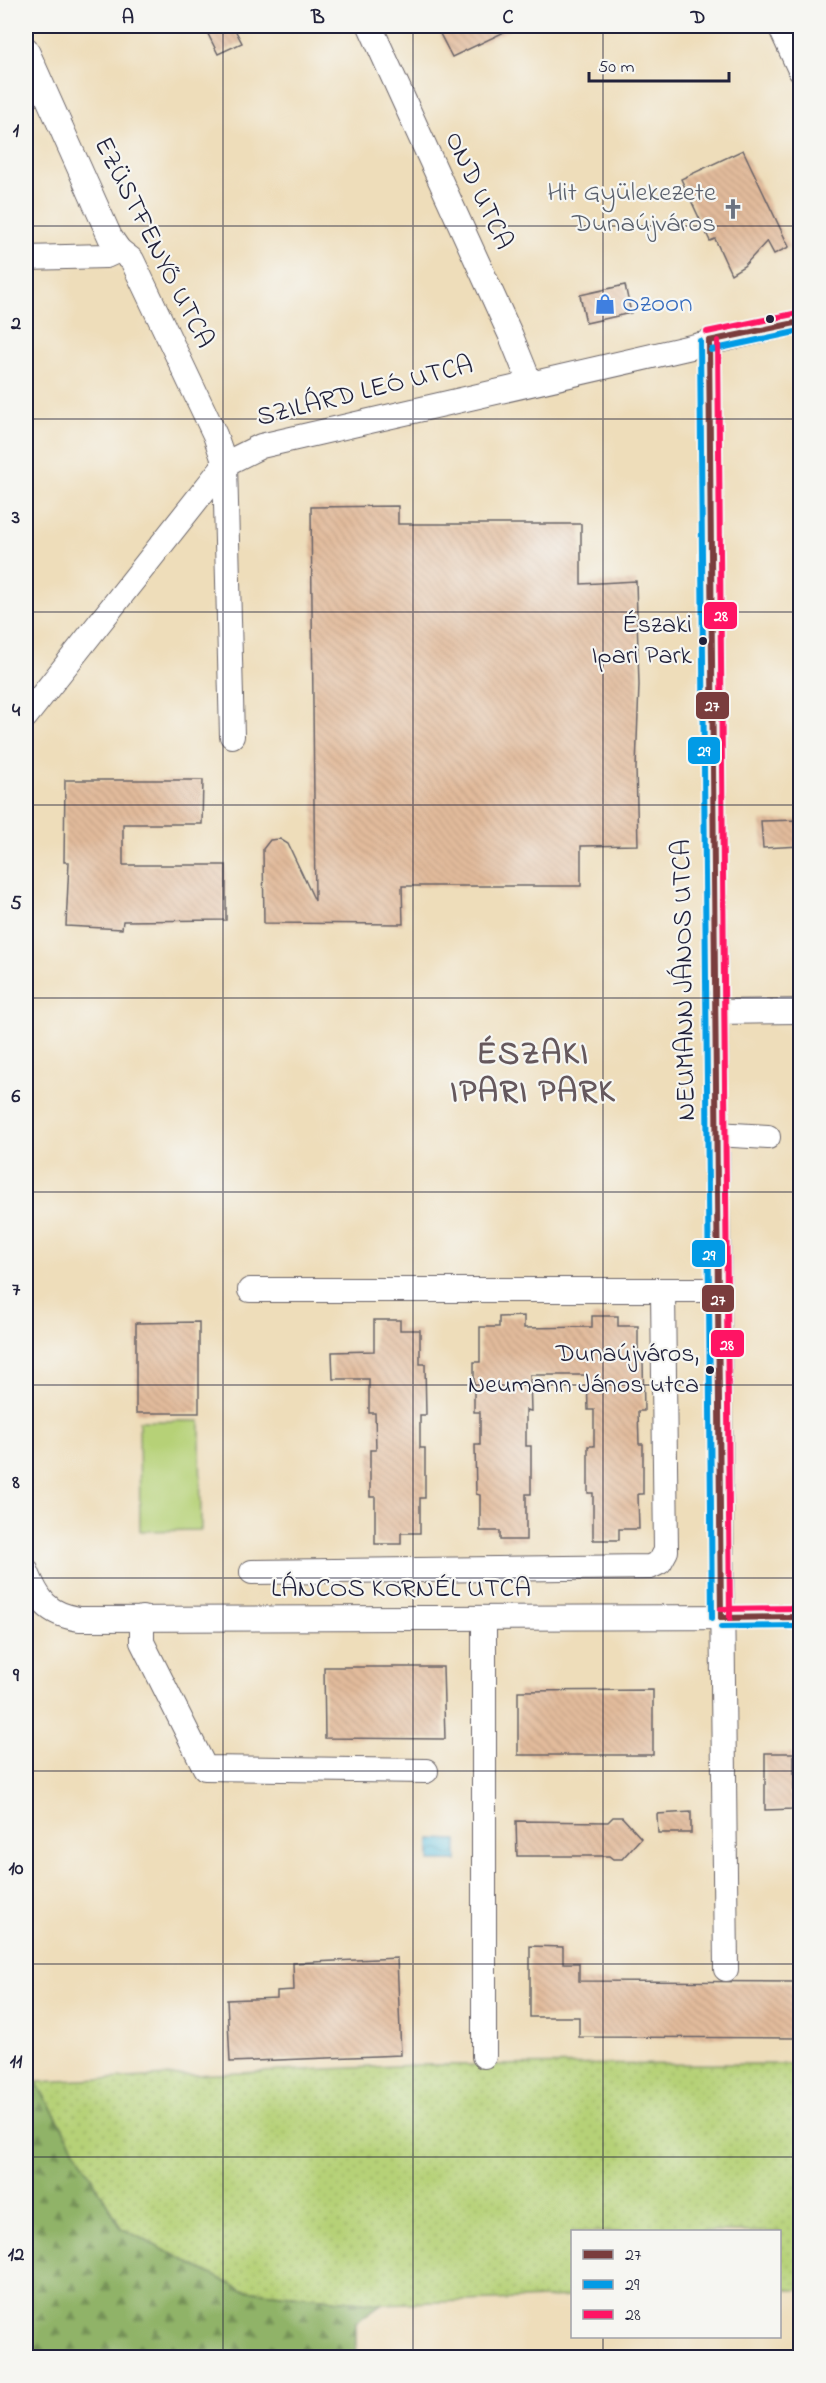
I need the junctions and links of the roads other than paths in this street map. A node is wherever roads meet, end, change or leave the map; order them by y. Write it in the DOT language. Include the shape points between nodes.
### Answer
graph roads {
  1 [pos="369,26"];
  2 [pos="780,26"];
  3 [pos="26,49"];
  4 [pos="801,70"];
  5 [pos="119,250"];
  6 [pos="26,258"];
  7 [pos="801,322"];
  8 [pos="709,341"];
  9 [pos="530,383"];
  10 [pos="225,464"];
  11 [pos="26,716"];
  12 [pos="232,736"];
  13 [pos="801,1011"];
  14 [pos="715,1012"];
  15 [pos="716,1134"];
  16 [pos="768,1137"];
  17 [pos="250,1290"];
  18 [pos="718,1290"];
  19 [pos="663,1291"];
  20 [pos="26,1570"];
  21 [pos="252,1572"];
  22 [pos="801,1617"];
  23 [pos="142,1618"];
  24 [pos="720,1618"];
  25 [pos="484,1620"];
  26 [pos="426,1771"];
  27 [pos="726,1969"];
  28 [pos="484,2056"];
  1 -- 9 [label="street, OND UTCA"];
  2 -- 4 [label="street"];
  3 -- 5 [label="street, EZÜSTFENYŐ UTCA"];
  5 -- 6 [label="street" via="106,256"];
  5 -- 10 [label="street, EZÜSTFENYŐ UTCA" via="132,260"];
  7 -- 8 [label="street, SZILÁRD LEÓ UTCA"];
  8 -- 9 [label="street, SZILÁRD LEÓ UTCA"];
  8 -- 14 [label="street, NEUMANN JÁNOS UTCA"];
  9 -- 10 [label="street, SZILÁRD LEÓ UTCA" via="261,446"];
  10 -- 11 [label="street, SZILÁRD LEÓ UTCA"];
  10 -- 12 [label="street, EZÜSTFENYŐ UTCA"];
  13 -- 14 [label="street"];
  14 -- 15 [label="street, NEUMANN JÁNOS UTCA"];
  15 -- 16 [label="street"];
  15 -- 18 [label="street, NEUMANN JÁNOS UTCA"];
  17 -- 19 [label="street"];
  18 -- 19 [label="street"];
  18 -- 24 [label="street, NEUMANN JÁNOS UTCA"];
  19 -- 21 [label="street" via="666,1551 660,1562 650,1568"];
  20 -- 23 [label="street, LÁNCOS KORNÉL UTCA" via="46,1606 58,1616 79,1620"];
  22 -- 24 [label="street, LÁNCOS KORNÉL UTCA"];
  23 -- 25 [label="street, LÁNCOS KORNÉL UTCA"];
  23 -- 26 [label="street" via="142,1642 205,1768"];
  24 -- 25 [label="street, LÁNCOS KORNÉL UTCA"];
  24 -- 27 [label="street, NEUMANN JÁNOS UTCA"];
  25 -- 28 [label="street"];
}
